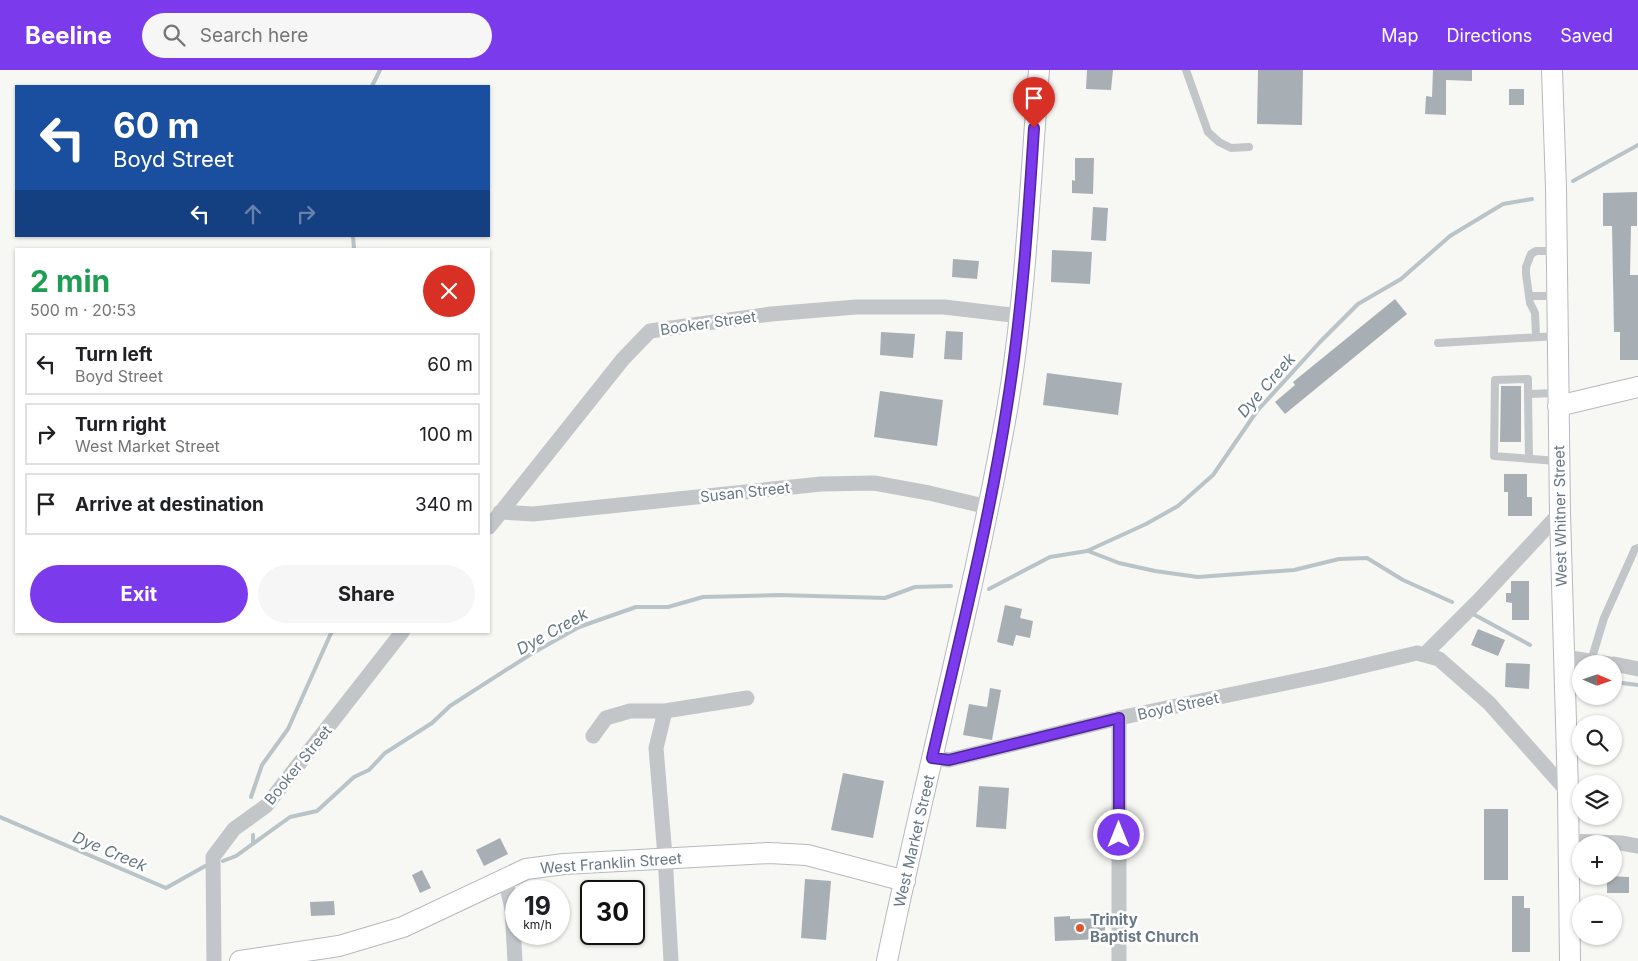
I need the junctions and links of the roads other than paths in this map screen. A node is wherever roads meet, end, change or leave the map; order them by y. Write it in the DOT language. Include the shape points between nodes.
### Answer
graph roads {
  1 [pos="1039,70"];
  2 [pos="1186,70"];
  3 [pos="1552,70"];
  4 [pos="1250,147"];
  5 [pos="1556,251"];
  6 [pos="1529,296"];
  7 [pos="1556,296"];
  8 [pos="1020,316"];
  9 [pos="1557,336"];
  10 [pos="1536,337"];
  11 [pos="1438,342"];
  12 [pos="1638,387"];
  13 [pos="1558,399"];
  14 [pos="1526,400"];
  15 [pos="1529,458"];
  16 [pos="1559,461"];
  17 [pos="988,507"];
  18 [pos="500,512"];
  19 [pos="1560,513"];
  20 [pos="490,526"];
  21 [pos="1638,548"];
  22 [pos="401,633"];
  23 [pos="1424,655"];
  24 [pos="1592,655"];
  25 [pos="1564,658"];
  26 [pos="1572,659"];
  27 [pos="1622,666"];
  28 [pos="1638,669"];
  29 [pos="747,698"];
  30 [pos="665,711"];
  31 [pos="1119,718"];
  32 [pos="593,736"];
  33 [pos="932,758"];
  34 [pos="1568,792"];
  35 [pos="1569,841"];
  36 [pos="1638,846"];
  37 [pos="665,858"];
  38 [pos="505,878"];
  39 [pos="904,881"];
  40 [pos="214,961"];
  41 [pos="240,961"];
  42 [pos="515,961"];
  43 [pos="671,961"];
  44 [pos="887,961"];
  45 [pos="1119,961"];
  46 [pos="1570,961"];
  1 -- 8 [label="street, West Market Street"];
  2 -- 4 [label="lane" via="1208,132 1231,148"];
  3 -- 5 [label="street, West Whitner Street"];
  5 -- 6 [label="lane" via="1536,250 1531,254 1526,268"];
  5 -- 7 [label="street, West Whitner Street"];
  6 -- 7 [label="lane"];
  6 -- 10 [label="lane" via="1535,313"];
  7 -- 9 [label="street, West Whitner Street"];
  8 -- 17 [label="street, West Market Street"];
  8 -- 18 [label="street, Booker Street" via="944,308 856,307 770,314 650,331 623,359"];
  9 -- 10 [label="lane"];
  9 -- 13 [label="street, West Whitner Street"];
  10 -- 11 [label="lane"];
  12 -- 13 [label="street"];
  13 -- 14 [label="lane"];
  13 -- 16 [label="street, West Whitner Street"];
  14 -- 15 [label="lane"];
  14 -- 15 [label="lane" via="1528,379 1494,380 1494,456"];
  15 -- 16 [label="lane"];
  16 -- 19 [label="street, West Whitner Street"];
  17 -- 18 [label="street, Susan Street" via="874,483 821,484 532,514"];
  17 -- 33 [label="street, West Market Street"];
  18 -- 20 [label="street, Booker Street"];
  19 -- 23 [label="street"];
  19 -- 25 [label="street, West Whitner Street"];
  21 -- 24 [label="lane" via="1604,618"];
  22 -- 40 [label="street, Booker Street" via="266,806 234,828 213,857"];
  23 -- 31 [label="street, Boyd Street" via="1417,653"];
  23 -- 34 [label="street, Boyd Street" via="1439,659 1489,703"];
  25 -- 26 [label="street"];
  25 -- 34 [label="street, West Whitner Street"];
  27 -- 28 [label="street"];
  29 -- 30 [label="street"];
  30 -- 32 [label="street" via="630,711 606,718"];
  30 -- 37 [label="street" via="656,748"];
  31 -- 33 [label="street, Boyd Street" via="949,760"];
  31 -- 45 [label="street"];
  33 -- 39 [label="street, West Market Street"];
  34 -- 35 [label="street, West Whitner Street"];
  35 -- 36 [label="street"];
  35 -- 46 [label="street, West Whitner Street"];
  37 -- 38 [label="street, West Franklin Street" via="564,864 526,869"];
  37 -- 39 [label="street, West Franklin Street" via="769,853 807,855"];
  37 -- 43 [label="street"];
  38 -- 41 [label="street, West Franklin Street" via="403,927 339,946"];
  38 -- 42 [label="street" via="512,909"];
  39 -- 44 [label="street, West Market Street"];
}
